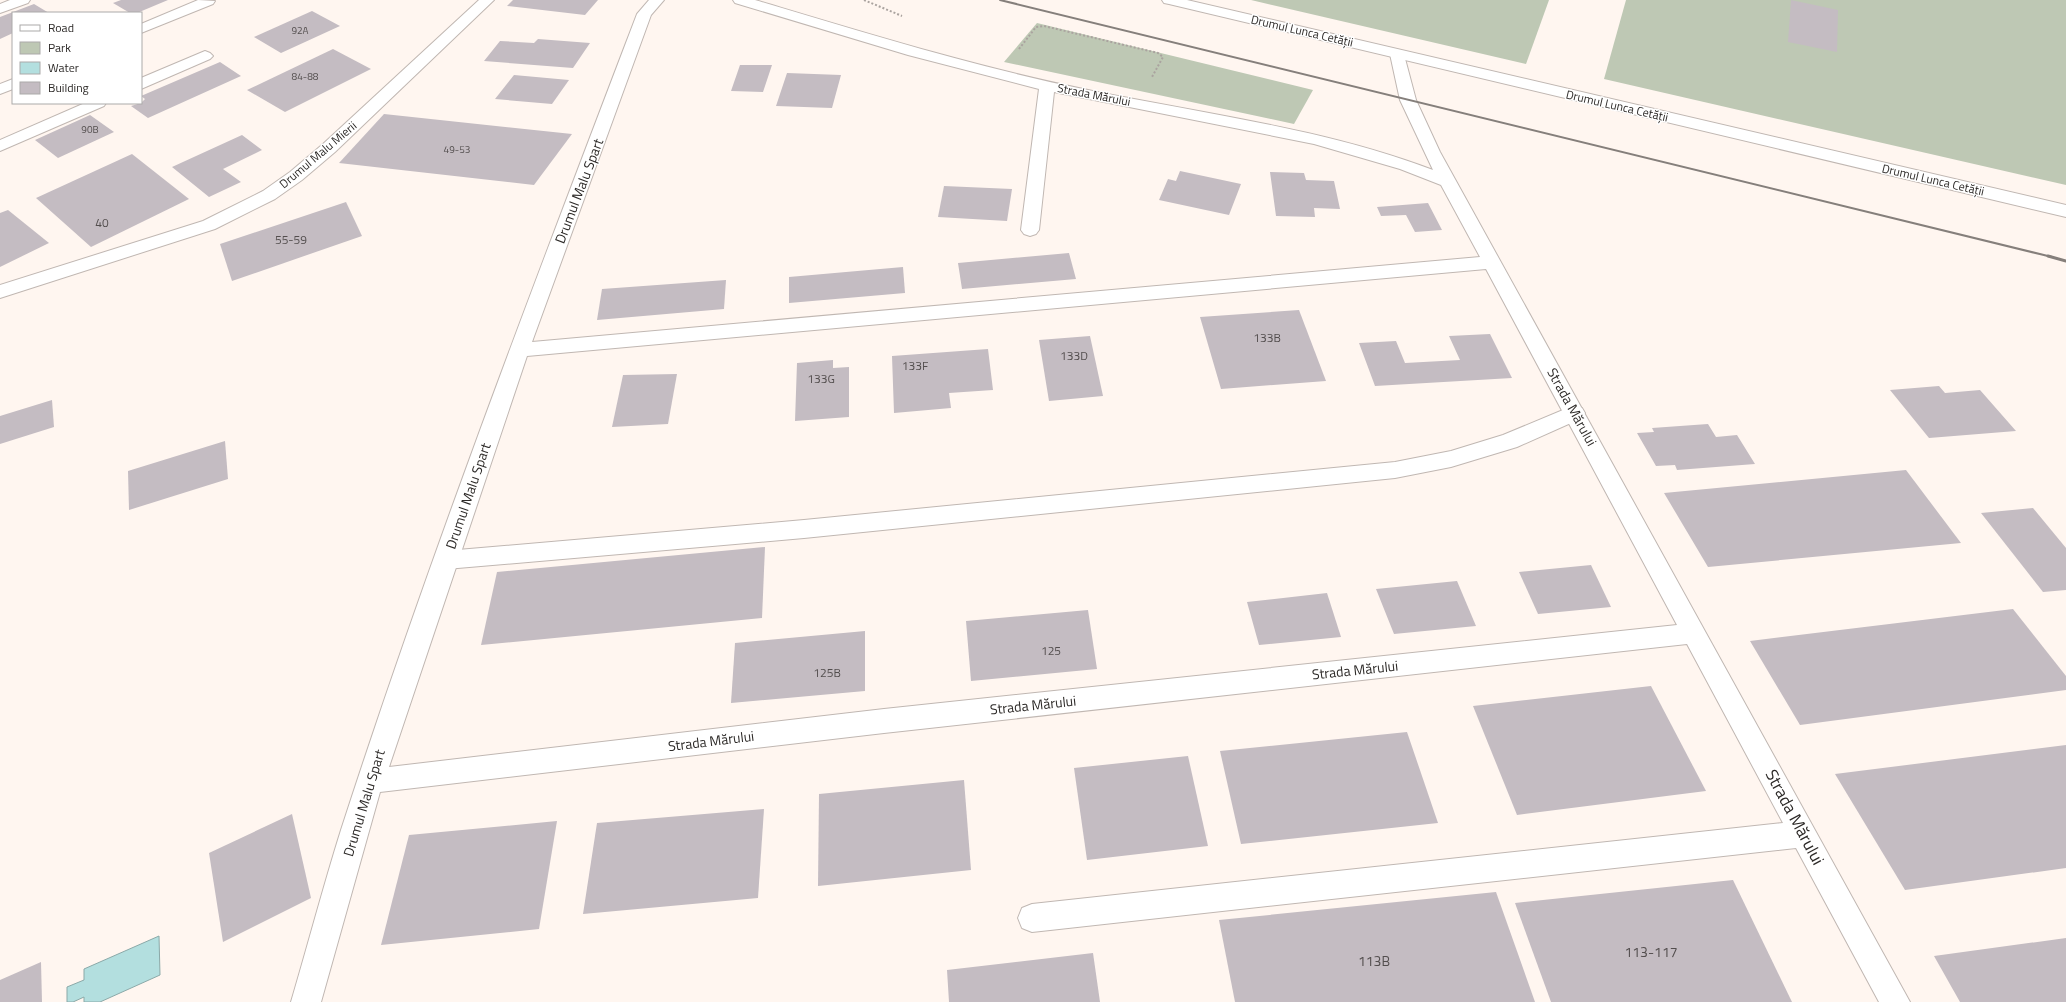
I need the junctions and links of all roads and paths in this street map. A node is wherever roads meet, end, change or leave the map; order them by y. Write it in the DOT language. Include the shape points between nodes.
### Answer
graph roads {
  1 [pos="23,0"];
  2 [pos="487,0"];
  3 [pos="656,0"];
  4 [pos="740,0"];
  5 [pos="1169,0"];
  6 [pos="208,1"];
  7 [pos="0,9"];
  8 [pos="142,29"];
  9 [pos="1398,54"];
  10 [pos="205,56"];
  11 [pos="999,74"];
  12 [pos="12,84"];
  13 [pos="142,84"];
  14 [pos="1047,86"];
  15 [pos="0,89"];
  16 [pos="96,104"];
  17 [pos="1137,104"];
  18 [pos="0,146"];
  19 [pos="1449,182"];
  20 [pos="2066,211"];
  21 [pos="1030,230"];
  22 [pos="1493,262"];
  23 [pos="0,292"];
  24 [pos="519,350"];
  25 [pos="1575,413"];
  26 [pos="446,560"];
  27 [pos="1695,633"];
  28 [pos="370,781"];
  29 [pos="1803,834"];
  30 [pos="1032,918"];
  31 [pos="306,1002"];
  32 [pos="1894,1002"];
  1 -- 7 [label="street"];
  2 -- 23 [label="street, Drumul Malu Mierii" via="329,148 269,195 209,225"];
  3 -- 24 [label="street, Drumul Malu Spart" via="644,14"];
  4 -- 11 [label="street, Strada Mărului"];
  5 -- 9 [label="street, Drumul Lunca Cetății"];
  6 -- 8 [label="street"];
  9 -- 19 [label="street, Strada Mărului" via="1408,100"];
  9 -- 20 [label="street, Drumul Lunca Cetății"];
  10 -- 13 [label="street"];
  11 -- 14 [label="street, Strada Mărului"];
  11 -- 17 [label="path" via="1036,27 1044,26 1162,55"];
  12 -- 15 [label="street"];
  14 -- 17 [label="street, Strada Mărului"];
  14 -- 21 [label="street"];
  16 -- 18 [label="street"];
  17 -- 19 [label="street, Strada Mărului" via="1275,130 1348,147 1418,169"];
  19 -- 22 [label="street, Strada Mărului"];
  22 -- 24 [label="street"];
  22 -- 25 [label="street, Strada Mărului"];
  24 -- 26 [label="street, Drumul Malu Spart"];
  25 -- 26 [label="street" via="1502,443 1451,459 1395,470 804,529"];
  25 -- 27 [label="street, Strada Mărului"];
  26 -- 28 [label="street, Drumul Malu Spart"];
  27 -- 28 [label="street, Strada Mărului"];
  27 -- 29 [label="street, Strada Mărului"];
  28 -- 31 [label="street, Drumul Malu Spart"];
  29 -- 30 [label="street"];
  29 -- 32 [label="street, Strada Mărului"];
}
